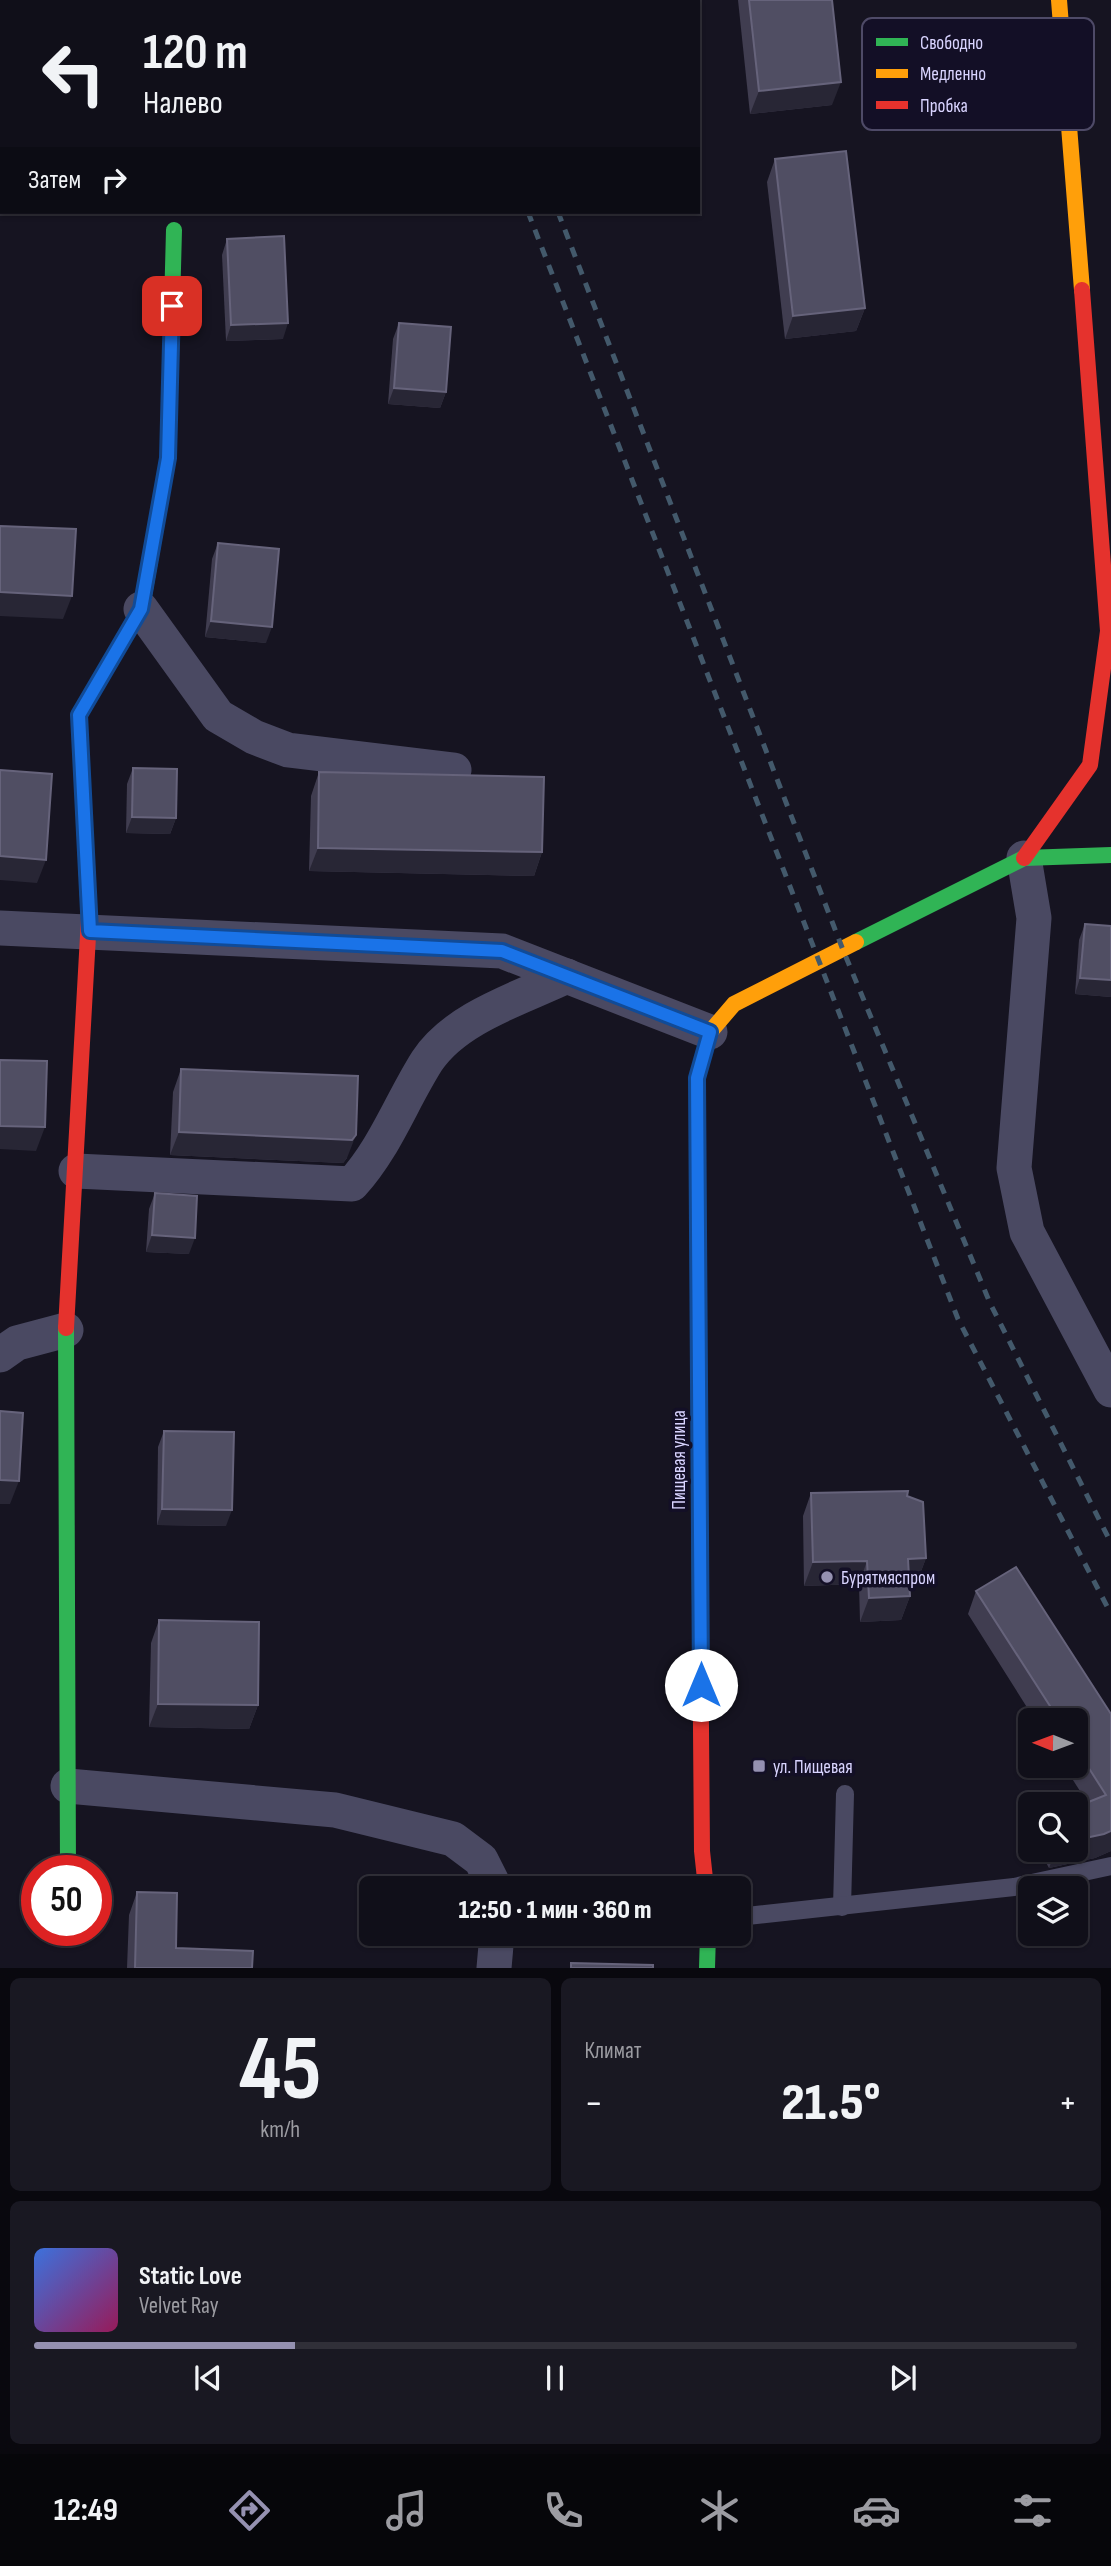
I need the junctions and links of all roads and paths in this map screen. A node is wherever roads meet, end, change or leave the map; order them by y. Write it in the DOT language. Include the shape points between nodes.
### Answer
graph roads {
  1 [pos="1059,0"];
  2 [pos="1060,18"];
  3 [pos="1069,130"];
  4 [pos="174,230"];
  5 [pos="141,609"];
  6 [pos="454,770"];
  7 [pos="1111,855"];
  8 [pos="1024,858"];
  9 [pos="0,928"];
  10 [pos="90,931"];
  11 [pos="567,976"];
  12 [pos="710,1032"];
  13 [pos="76,1171"];
  14 [pos="66,1330"];
  15 [pos="0,1355"];
  16 [pos="1111,1390"];
  17 [pos="68,1786"];
  18 [pos="845,1794"];
  19 [pos="68,1855"];
  20 [pos="1111,1866"];
  21 [pos="489,1876"];
  22 [pos="705,1876"];
  23 [pos="842,1907"];
  24 [pos="751,1916"];
  25 [pos="496,1946"];
  26 [pos="708,1946"];
  27 [pos="494,1968"];
  28 [pos="707,1968"];
  1 -- 2 [label="main road"];
  3 -- 8 [label="main road" via="1108,631 1090,765"];
  4 -- 5 [label="main road" via="168,458"];
  5 -- 6 [label="street" via="218,716 254,737 288,750"];
  5 -- 10 [label="main road" via="79,715"];
  7 -- 8 [label="main road"];
  8 -- 12 [label="main road" via="734,1004"];
  8 -- 16 [label="street" via="1034,918 1014,1168 1027,1232"];
  9 -- 10 [label="street"];
  10 -- 11 [label="street" via="502,951"];
  10 -- 13 [label="main road"];
  11 -- 12 [label="street"];
  11 -- 13 [label="street" via="458,1029 428,1059 372,1163 352,1184"];
  12 -- 22 [label="main road, Пищевая улица" via="697,1078"];
  13 -- 14 [label="main road"];
  14 -- 15 [label="street" via="17,1343"];
  14 -- 17 [label="main road"];
  17 -- 19 [label="main road"];
  17 -- 21 [label="street" via="335,1811 453,1839 481,1860"];
  18 -- 23 [label="lane"];
  20 -- 23 [label="lane" via="1014,1887"];
  23 -- 24 [label="lane"];
  25 -- 27 [label="street"];
  26 -- 28 [label="main road"];
}
